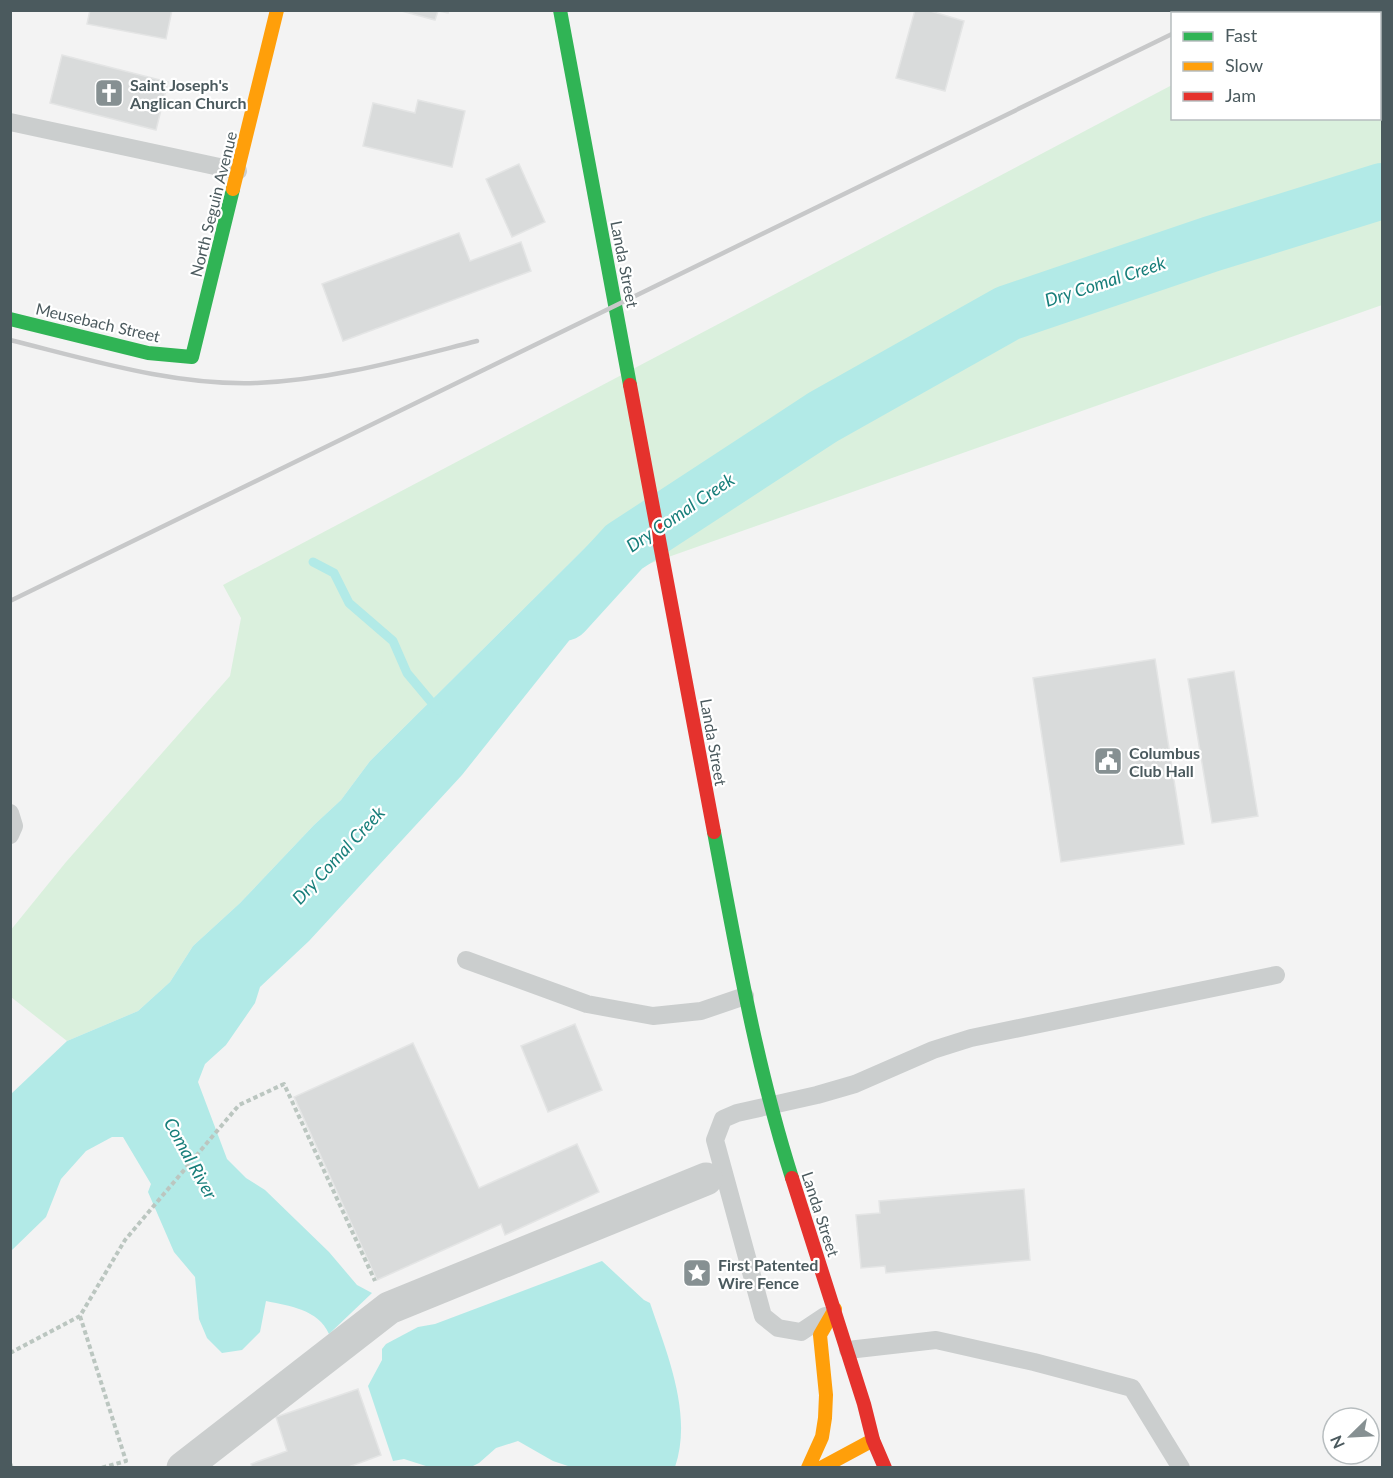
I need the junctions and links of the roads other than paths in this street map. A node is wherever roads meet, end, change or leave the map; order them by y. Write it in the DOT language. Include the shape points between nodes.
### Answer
graph roads {
  1 [pos="278,10"];
  2 [pos="560,10"];
  3 [pos="10,122"];
  4 [pos="238,171"];
  5 [pos="10,319"];
  6 [pos="198,335"];
  7 [pos="10,813"];
  8 [pos="10,835"];
  9 [pos="466,960"];
  10 [pos="1276,975"];
  11 [pos="745,996"];
  12 [pos="771,1104"];
  13 [pos="706,1179"];
  14 [pos="835,1309"];
  15 [pos="848,1350"];
  16 [pos="873,1440"];
  17 [pos="183,1467"];
  18 [pos="808,1467"];
  19 [pos="821,1467"];
  20 [pos="885,1467"];
  21 [pos="1181,1467"];
  1 -- 4 [label="main road, North Seguin Avenue"];
  2 -- 11 [label="main road, Landa Street"];
  3 -- 4 [label="lane"];
  4 -- 6 [label="main road, North Seguin Avenue"];
  5 -- 6 [label="main road, Meusebach Street" via="148,353 192,357"];
  7 -- 8 [label="lane" via="14,826"];
  9 -- 11 [label="lane" via="587,1004 653,1016 701,1011"];
  10 -- 12 [label="lane" via="971,1038 855,1084"];
  11 -- 12 [label="main road, Landa Street"];
  12 -- 14 [label="main road, Landa Street"];
  12 -- 14 [label="lane" via="723,1119 715,1140 763,1316 778,1328 801,1332"];
  13 -- 17 [label="street" via="389,1308"];
  14 -- 15 [label="main road, Landa Street"];
  14 -- 18 [label="main road" via="820,1335 825,1418 822,1437"];
  15 -- 16 [label="main road, Landa Street"];
  15 -- 21 [label="lane" via="936,1340 1132,1388"];
  16 -- 19 [label="main road"];
  16 -- 20 [label="main road, Landa Street"];
}
